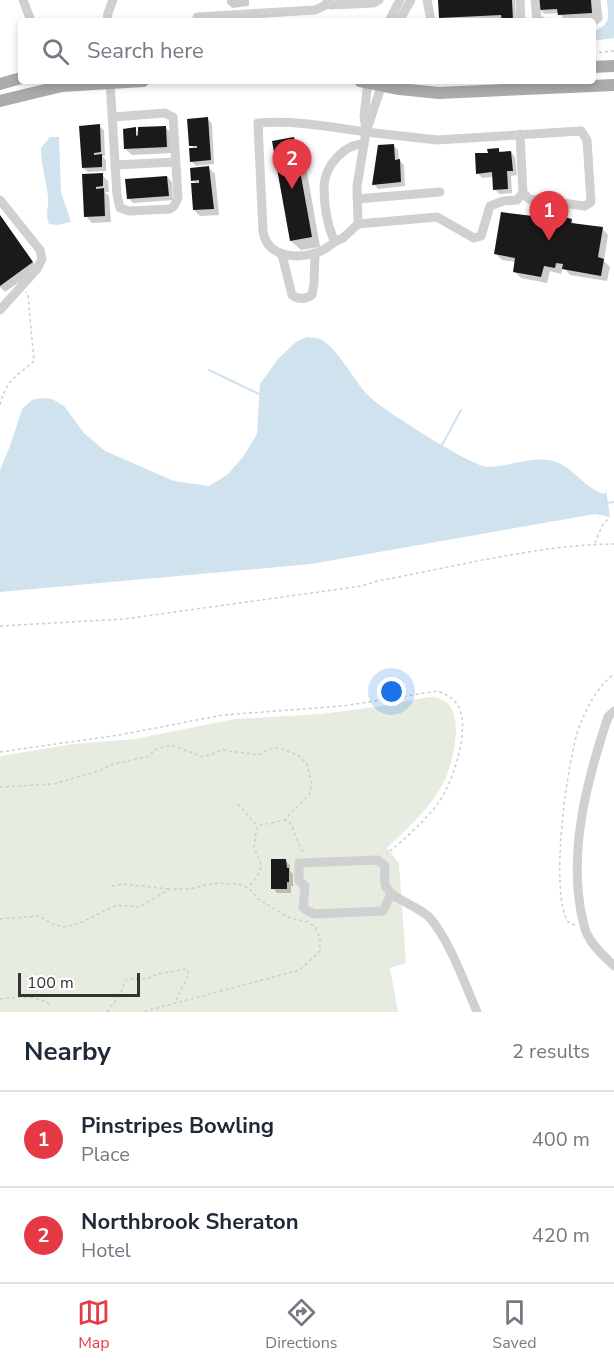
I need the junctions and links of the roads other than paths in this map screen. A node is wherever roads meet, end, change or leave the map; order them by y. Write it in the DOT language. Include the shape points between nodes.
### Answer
graph roads {
  1 [pos="23,0"];
  2 [pos="113,0"];
  3 [pos="379,0"];
  4 [pos="400,0"];
  5 [pos="411,0"];
  6 [pos="427,0"];
  7 [pos="520,0"];
  8 [pos="535,0"];
  9 [pos="596,0"];
  10 [pos="327,2"];
  11 [pos="197,17"];
  12 [pos="30,18"];
  13 [pos="107,18"];
  14 [pos="391,18"];
  15 [pos="401,18"];
  16 [pos="430,18"];
  17 [pos="521,18"];
  18 [pos="537,18"];
  19 [pos="596,20"];
  20 [pos="614,66"];
  21 [pos="596,67"];
  22 [pos="18,79"];
  23 [pos="0,84"];
  24 [pos="86,84"];
  25 [pos="110,84"];
  26 [pos="365,84"];
  27 [pos="383,84"];
  28 [pos="614,85"];
  29 [pos="0,101"];
  30 [pos="113,117"];
  31 [pos="366,132"];
  32 [pos="520,134"];
  33 [pos="364,144"];
  34 [pos="175,162"];
  35 [pos="116,165"];
  36 [pos="440,192"];
  37 [pos="523,193"];
  38 [pos="357,199"];
  39 [pos="0,200"];
  40 [pos="358,224"];
  41 [pos="336,241"];
  42 [pos="315,254"];
  43 [pos="282,255"];
  44 [pos="0,310"];
  45 [pos="614,711"];
  46 [pos="392,894"];
  47 [pos="614,966"];
  48 [pos="477,1012"];
  1 -- 12 [label="street"];
  2 -- 13 [label="street"];
  3 -- 10 [label="street" via="368,4"];
  4 -- 14 [label="street"];
  5 -- 15 [label="street"];
  6 -- 16 [label="street"];
  7 -- 17 [label="street"];
  8 -- 18 [label="street"];
  9 -- 19 [label="street"];
  10 -- 11 [label="street" via="315,10"];
  20 -- 21 [label="main road"];
  22 -- 23 [label="main road"];
  24 -- 29 [label="main road"];
  25 -- 30 [label="street"];
  26 -- 31 [label="street"];
  27 -- 28 [label="main road" via="439,93"];
  27 -- 31 [label="street"];
  30 -- 34 [label="street" via="169,114 174,122"];
  30 -- 35 [label="street"];
  31 -- 32 [label="street" via="437,140"];
  31 -- 33 [label="street"];
  31 -- 43 [label="street" via="258,123 263,232 269,247"];
  32 -- 37 [label="street"];
  32 -- 37 [label="street" via="581,131 587,140 591,202 585,206 529,199"];
  33 -- 38 [label="street"];
  33 -- 41 [label="street" via="346,148 325,182 330,231"];
  34 -- 35 [label="street"];
  34 -- 35 [label="street" via="176,202 170,209 120,208"];
  36 -- 38 [label="street"];
  37 -- 40 [label="street" via="520,199 490,206 481,237 477,238 438,217"];
  38 -- 40 [label="street"];
  39 -- 44 [label="street" via="40,250 42,259"];
  40 -- 41 [label="street"];
  41 -- 42 [label="street"];
  42 -- 43 [label="street"];
  42 -- 43 [label="street" via="315,284 307,298 292,295"];
  45 -- 47 [label="street" via="599,743 586,793 578,882 586,933"];
  46 -- 46 [label="street" via="385,885 385,866 378,860 299,862 299,880 305,886 303,908 314,914 383,911"];
  46 -- 48 [label="street" via="428,917 453,957"];
}
